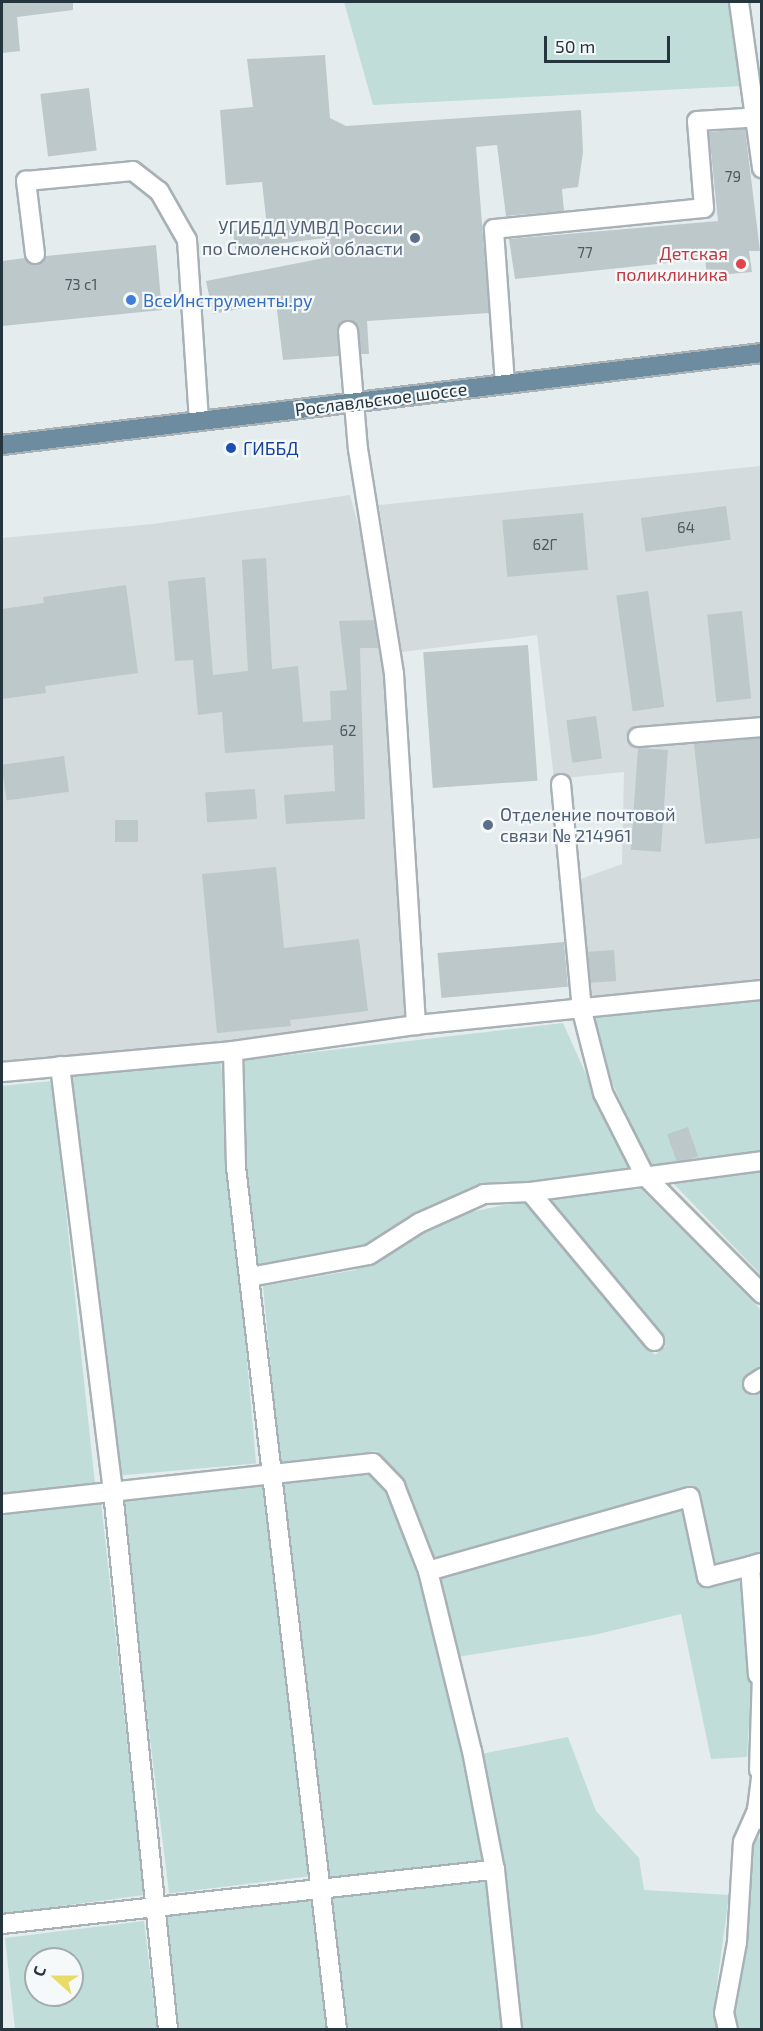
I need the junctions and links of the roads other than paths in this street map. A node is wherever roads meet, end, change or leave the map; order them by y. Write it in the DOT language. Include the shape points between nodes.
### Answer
graph roads {
  1 [pos="739,2"];
  2 [pos="759,117"];
  3 [pos="762,168"];
  4 [pos="36,254"];
  5 [pos="348,331"];
  6 [pos="762,353"];
  7 [pos="504,384"];
  8 [pos="355,403"];
  9 [pos="199,420"];
  10 [pos="2,445"];
  11 [pos="762,727"];
  12 [pos="638,737"];
  13 [pos="561,784"];
  14 [pos="762,990"];
  15 [pos="582,1011"];
  16 [pos="416,1025"];
  17 [pos="233,1051"];
  18 [pos="60,1066"];
  19 [pos="2,1072"];
  20 [pos="762,1161"];
  21 [pos="645,1176"];
  22 [pos="530,1192"];
  23 [pos="250,1277"];
  24 [pos="762,1294"];
  25 [pos="654,1341"];
  26 [pos="275,1472"];
  27 [pos="112,1492"];
  28 [pos="2,1503"];
  29 [pos="756,1564"];
  30 [pos="428,1571"];
  31 [pos="760,1674"];
  32 [pos="760,1770"];
  33 [pos="759,1816"];
  34 [pos="495,1870"];
  35 [pos="321,1890"];
  36 [pos="152,1908"];
  37 [pos="2,1924"];
  38 [pos="168,2030"];
  39 [pos="337,2030"];
  40 [pos="512,2030"];
  41 [pos="728,2030"];
  1 -- 2 [label="lane"];
  2 -- 3 [label="lane"];
  2 -- 7 [label="lane" via="697,121 704,208 494,229"];
  4 -- 9 [label="lane" via="26,181 133,171 159,191 187,240"];
  5 -- 8 [label="lane"];
  6 -- 7 [label="main road, Рославльское шоссе"];
  7 -- 8 [label="main road, Рославльское шоссе"];
  8 -- 9 [label="main road, Рославльское шоссе"];
  8 -- 16 [label="lane" via="358,448 394,674"];
  9 -- 10 [label="main road, Рославльское шоссе"];
  11 -- 12 [label="lane"];
  13 -- 15 [label="lane"];
  14 -- 15 [label="lane"];
  15 -- 16 [label="lane"];
  15 -- 21 [label="lane" via="603,1093"];
  16 -- 17 [label="lane"];
  17 -- 18 [label="lane"];
  17 -- 23 [label="lane" via="236,1167"];
  18 -- 19 [label="lane"];
  18 -- 27 [label="lane"];
  20 -- 21 [label="lane"];
  21 -- 22 [label="lane"];
  21 -- 24 [label="lane"];
  22 -- 23 [label="lane" via="484,1194 419,1223 369,1255"];
  22 -- 25 [label="lane"];
  23 -- 26 [label="lane"];
  26 -- 27 [label="lane"];
  26 -- 30 [label="lane" via="373,1463 395,1486"];
  26 -- 35 [label="lane"];
  27 -- 28 [label="lane"];
  27 -- 36 [label="lane"];
  29 -- 30 [label="lane" via="707,1576 690,1497"];
  29 -- 31 [label="lane"];
  30 -- 34 [label="lane" via="472,1752"];
  31 -- 32 [label="lane"];
  32 -- 33 [label="lane"];
  33 -- 41 [label="lane" via="743,1842 737,1942 724,2013"];
  34 -- 35 [label="lane"];
  34 -- 40 [label="lane"];
  35 -- 36 [label="lane"];
  35 -- 39 [label="lane"];
  36 -- 37 [label="lane"];
  36 -- 38 [label="lane"];
}
